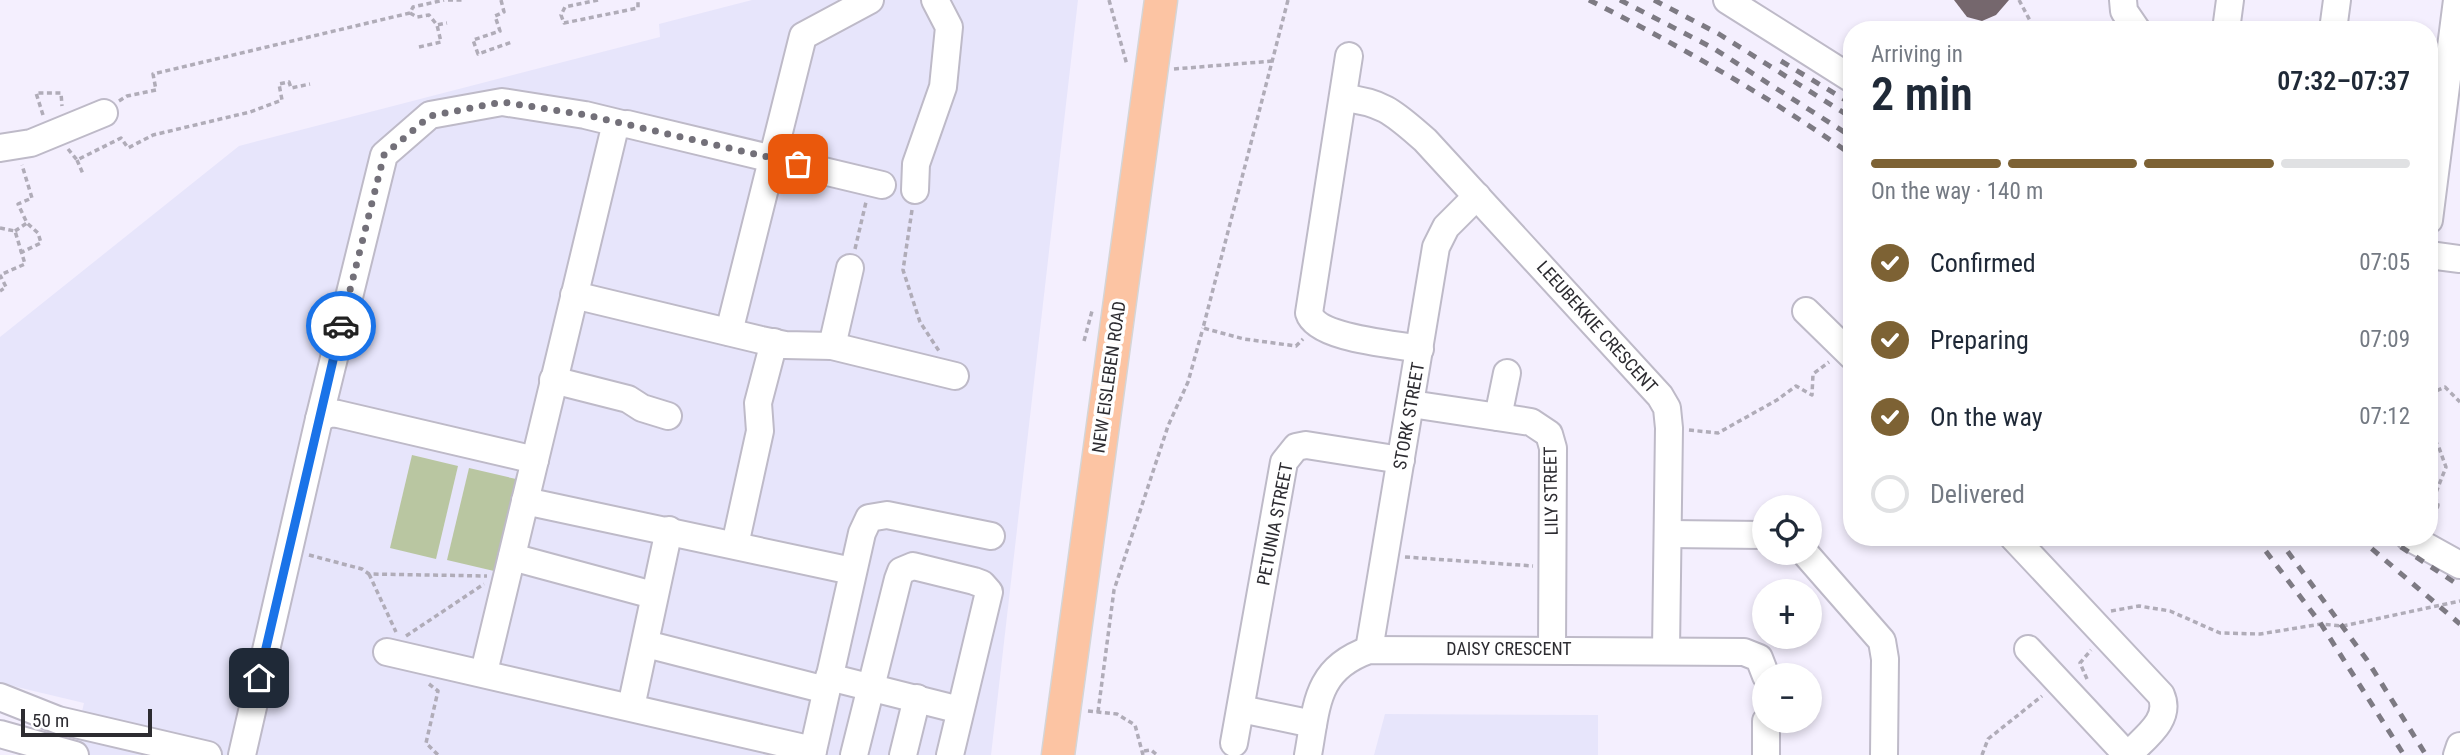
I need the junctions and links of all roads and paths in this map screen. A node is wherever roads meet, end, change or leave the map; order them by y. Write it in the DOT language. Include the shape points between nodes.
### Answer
graph roads {
  1 [pos="450,0"];
  2 [pos="464,0"];
  3 [pos="501,0"];
  4 [pos="598,0"];
  5 [pos="638,0"];
  6 [pos="870,0"];
  7 [pos="935,0"];
  8 [pos="1109,0"];
  9 [pos="1161,0"];
  10 [pos="1288,0"];
  11 [pos="1727,0"];
  12 [pos="2019,0"];
  13 [pos="2123,0"];
  14 [pos="2230,0"];
  15 [pos="2337,0"];
  16 [pos="2457,0"];
  17 [pos="410,13"];
  18 [pos="2030,21"];
  19 [pos="2131,21"];
  20 [pos="2227,21"];
  21 [pos="2334,21"];
  22 [pos="447,23"];
  23 [pos="437,25"];
  24 [pos="512,42"];
  25 [pos="419,47"];
  26 [pos="1175,55"];
  27 [pos="1349,56"];
  28 [pos="1273,61"];
  29 [pos="1843,73"];
  30 [pos="1128,75"];
  31 [pos="310,84"];
  32 [pos="1343,98"];
  33 [pos="104,113"];
  34 [pos="622,124"];
  35 [pos="59,130"];
  36 [pos="8,147"];
  37 [pos="2438,149"];
  38 [pos="773,158"];
  39 [pos="77,160"];
  40 [pos="83,174"];
  41 [pos="876,183"];
  42 [pos="915,190"];
  43 [pos="1477,196"];
  44 [pos="27,223"];
  45 [pos="0,228"];
  46 [pos="15,231"];
  47 [pos="20,253"];
  48 [pos="2438,256"];
  49 [pos="2460,259"];
  50 [pos="850,268"];
  51 [pos="0,291"];
  52 [pos="574,295"];
  53 [pos="1095,303"];
  54 [pos="1806,311"];
  55 [pos="1317,325"];
  56 [pos="1203,328"];
  57 [pos="729,332"];
  58 [pos="1084,341"];
  59 [pos="774,342"];
  60 [pos="832,346"];
  61 [pos="1843,348"];
  62 [pos="1420,349"];
  63 [pos="1843,356"];
  64 [pos="1507,373"];
  65 [pos="955,376"];
  66 [pos="554,380"];
  67 [pos="2438,390"];
  68 [pos="2460,402"];
  69 [pos="1411,404"];
  70 [pos="668,416"];
  71 [pos="1498,417"];
  72 [pos="320,419"];
  73 [pos="1670,428"];
  74 [pos="2438,445"];
  75 [pos="534,460"];
  76 [pos="1401,460"];
  77 [pos="2438,487"];
  78 [pos="525,501"];
  79 [pos="669,530"];
  80 [pos="1668,534"];
  81 [pos="1752,535"];
  82 [pos="990,536"];
  83 [pos="735,545"];
  84 [pos="2021,546"];
  85 [pos="2425,546"];
  86 [pos="287,550"];
  87 [pos="1385,556"];
  88 [pos="512,557"];
  89 [pos="1816,565"];
  90 [pos="2460,565"];
  91 [pos="1552,567"];
  92 [pos="852,571"];
  93 [pos="369,574"];
  94 [pos="653,595"];
  95 [pos="2460,601"];
  96 [pos="2087,616"];
  97 [pos="646,644"];
  98 [pos="1552,649"];
  99 [pos="2028,649"];
  100 [pos="1369,650"];
  101 [pos="1666,650"];
  102 [pos="387,652"];
  103 [pos="1761,663"];
  104 [pos="484,672"];
  105 [pos="428,683"];
  106 [pos="828,684"];
  107 [pos="871,687"];
  108 [pos="0,697"];
  109 [pos="916,698"];
  110 [pos="631,707"];
  111 [pos="1064,709"];
  112 [pos="1241,709"];
  113 [pos="960,710"];
  114 [pos="1098,712"];
  115 [pos="72,723"];
  116 [pos="1313,724"];
  117 [pos="1766,733"];
  118 [pos="0,734"];
  119 [pos="1234,743"];
  120 [pos="2460,746"];
  121 [pos="812,752"];
  122 [pos="1144,753"];
  123 [pos="68,754"];
  124 [pos="208,755"];
  125 [pos="242,755"];
  126 [pos="438,755"];
  127 [pos="854,755"];
  128 [pos="903,755"];
  129 [pos="950,755"];
  130 [pos="1058,755"];
  131 [pos="1157,755"];
  132 [pos="1308,755"];
  133 [pos="1766,755"];
  134 [pos="1884,755"];
  135 [pos="2128,755"];
  136 [pos="2457,755"];
  1 -- 2 [label="path"];
  1 -- 17 [label="path" via="413,7"];
  3 -- 24 [label="path" via="505,12 495,16 500,31 473,40 478,54"];
  4 -- 5 [label="path" via="565,7 564,23 638,8"];
  6 -- 38 [label="street" via="803,36"];
  7 -- 42 [label="street" via="949,27 943,87 916,164"];
  8 -- 30 [label="path"];
  9 -- 111 [label="main road, NEW EISLEBEN ROAD"];
  10 -- 28 [label="path"];
  11 -- 29 [label="street"];
  12 -- 18 [label="path"];
  13 -- 19 [label="street"];
  14 -- 20 [label="street"];
  15 -- 21 [label="street"];
  16 -- 37 [label="street"];
  17 -- 23 [label="path" via="429,15"];
  17 -- 33 [label="path" via="153,74 156,90 127,96"];
  22 -- 23 [label="path"];
  23 -- 25 [label="path" via="441,42"];
  26 -- 28 [label="path" via="1174,69"];
  27 -- 32 [label="street"];
  28 -- 56 [label="path"];
  31 -- 39 [label="path" via="291,88 289,82 279,84 282,100 153,135 128,148 121,138"];
  32 -- 43 [label="street, LEEUBEKKIE CRESCENT" via="1387,107"];
  32 -- 55 [label="street" via="1309,306"];
  33 -- 35 [label="street"];
  34 -- 38 [label="street"];
  34 -- 52 [label="street" via="613,131"];
  34 -- 72 [label="street" via="502,102 430,116 384,155"];
  35 -- 35 [label="path" via="36,93 61,93 63,114 69,113"];
  35 -- 36 [label="street"];
  35 -- 39 [label="path"];
  36 -- 44 [label="path" via="33,198 18,204"];
  38 -- 41 [label="street"];
  38 -- 57 [label="street"];
  39 -- 40 [label="path"];
  41 -- 50 [label="path"];
  42 -- 65 [label="path" via="903,270 920,322"];
  43 -- 62 [label="street, STORK STREET" via="1439,238"];
  43 -- 73 [label="street, LEEUBEKKIE CRESCENT" via="1660,396"];
  44 -- 46 [label="path"];
  44 -- 47 [label="path" via="41,243"];
  45 -- 46 [label="path"];
  46 -- 47 [label="path"];
  47 -- 51 [label="path" via="25,264 0,275 6,287"];
  48 -- 49 [label="street"];
  50 -- 60 [label="street"];
  52 -- 57 [label="street"];
  52 -- 66 [label="street"];
  53 -- 58 [label="path"];
  54 -- 61 [label="street"];
  55 -- 56 [label="path" via="1296,346"];
  55 -- 62 [label="street" via="1332,333"];
  56 -- 114 [label="path" via="1115,590"];
  57 -- 59 [label="street"];
  59 -- 60 [label="street"];
  59 -- 83 [label="street" via="758,404 760,431"];
  60 -- 65 [label="street"];
  62 -- 69 [label="street, STORK STREET"];
  63 -- 73 [label="path" via="1813,374 1812,395 1797,386 1717,433"];
  64 -- 71 [label="street"];
  66 -- 70 [label="street" via="628,399"];
  66 -- 75 [label="street"];
  67 -- 68 [label="path" via="2445,387"];
  69 -- 71 [label="street, LILY STREET"];
  69 -- 76 [label="street, STORK STREET"];
  71 -- 91 [label="street, LILY STREET" via="1531,422 1552,441"];
  72 -- 75 [label="street" via="338,414"];
  72 -- 86 [label="street"];
  73 -- 80 [label="street, LEEUBEKKIE CRESCENT"];
  74 -- 77 [label="path" via="2446,467"];
  75 -- 78 [label="street"];
  76 -- 87 [label="street, STORK STREET"];
  76 -- 112 [label="street, PETUNIA STREET" via="1306,445 1289,453"];
  78 -- 79 [label="street"];
  78 -- 88 [label="street"];
  79 -- 83 [label="street"];
  79 -- 94 [label="street"];
  80 -- 81 [label="street"];
  80 -- 101 [label="street, LEEUBEKKIE CRESCENT"];
  82 -- 92 [label="street" via="877,515 865,524"];
  83 -- 92 [label="street"];
  84 -- 96 [label="street"];
  85 -- 90 [label="street"];
  86 -- 93 [label="path"];
  86 -- 125 [label="street"];
  87 -- 91 [label="path"];
  87 -- 100 [label="street, STORK STREET"];
  88 -- 94 [label="street"];
  88 -- 104 [label="street"];
  89 -- 134 [label="street" via="1882,641"];
  91 -- 98 [label="street, LILY STREET"];
  92 -- 106 [label="street"];
  93 -- 93 [label="path" via="400,640 496,576 453,576"];
  94 -- 97 [label="street"];
  95 -- 96 [label="path" via="2343,626 2321,624 2260,634 2220,633 2170,611 2139,606"];
  96 -- 135 [label="street" via="2164,702 2163,718"];
  97 -- 106 [label="street"];
  97 -- 110 [label="street"];
  98 -- 100 [label="street, DAISY CRESCENT"];
  98 -- 101 [label="street, DAISY CRESCENT"];
  99 -- 135 [label="street"];
  100 -- 116 [label="street, DAISY CRESCENT" via="1330,673"];
  101 -- 103 [label="street, DAISY CRESCENT" via="1751,653"];
  102 -- 104 [label="street"];
  104 -- 110 [label="street"];
  105 -- 126 [label="path" via="438,691 426,743"];
  106 -- 107 [label="street"];
  106 -- 121 [label="street"];
  107 -- 109 [label="street"];
  107 -- 113 [label="street" via="901,571 913,566 974,581 987,588 988,599"];
  107 -- 127 [label="street"];
  108 -- 115 [label="street"];
  109 -- 113 [label="street"];
  109 -- 128 [label="street"];
  110 -- 121 [label="street"];
  111 -- 114 [label="path"];
  111 -- 130 [label="main road, NEW EISLEBEN ROAD"];
  112 -- 116 [label="street"];
  112 -- 119 [label="street, PETUNIA STREET"];
  113 -- 129 [label="street"];
  114 -- 122 [label="path" via="1117,714 1135,725"];
  115 -- 123 [label="street"];
  115 -- 124 [label="street"];
  116 -- 132 [label="street, DAISY CRESCENT"];
  117 -- 133 [label="street"];
  118 -- 123 [label="street"];
  120 -- 136 [label="street"];
  122 -- 131 [label="path" via="1151,750"];
}
